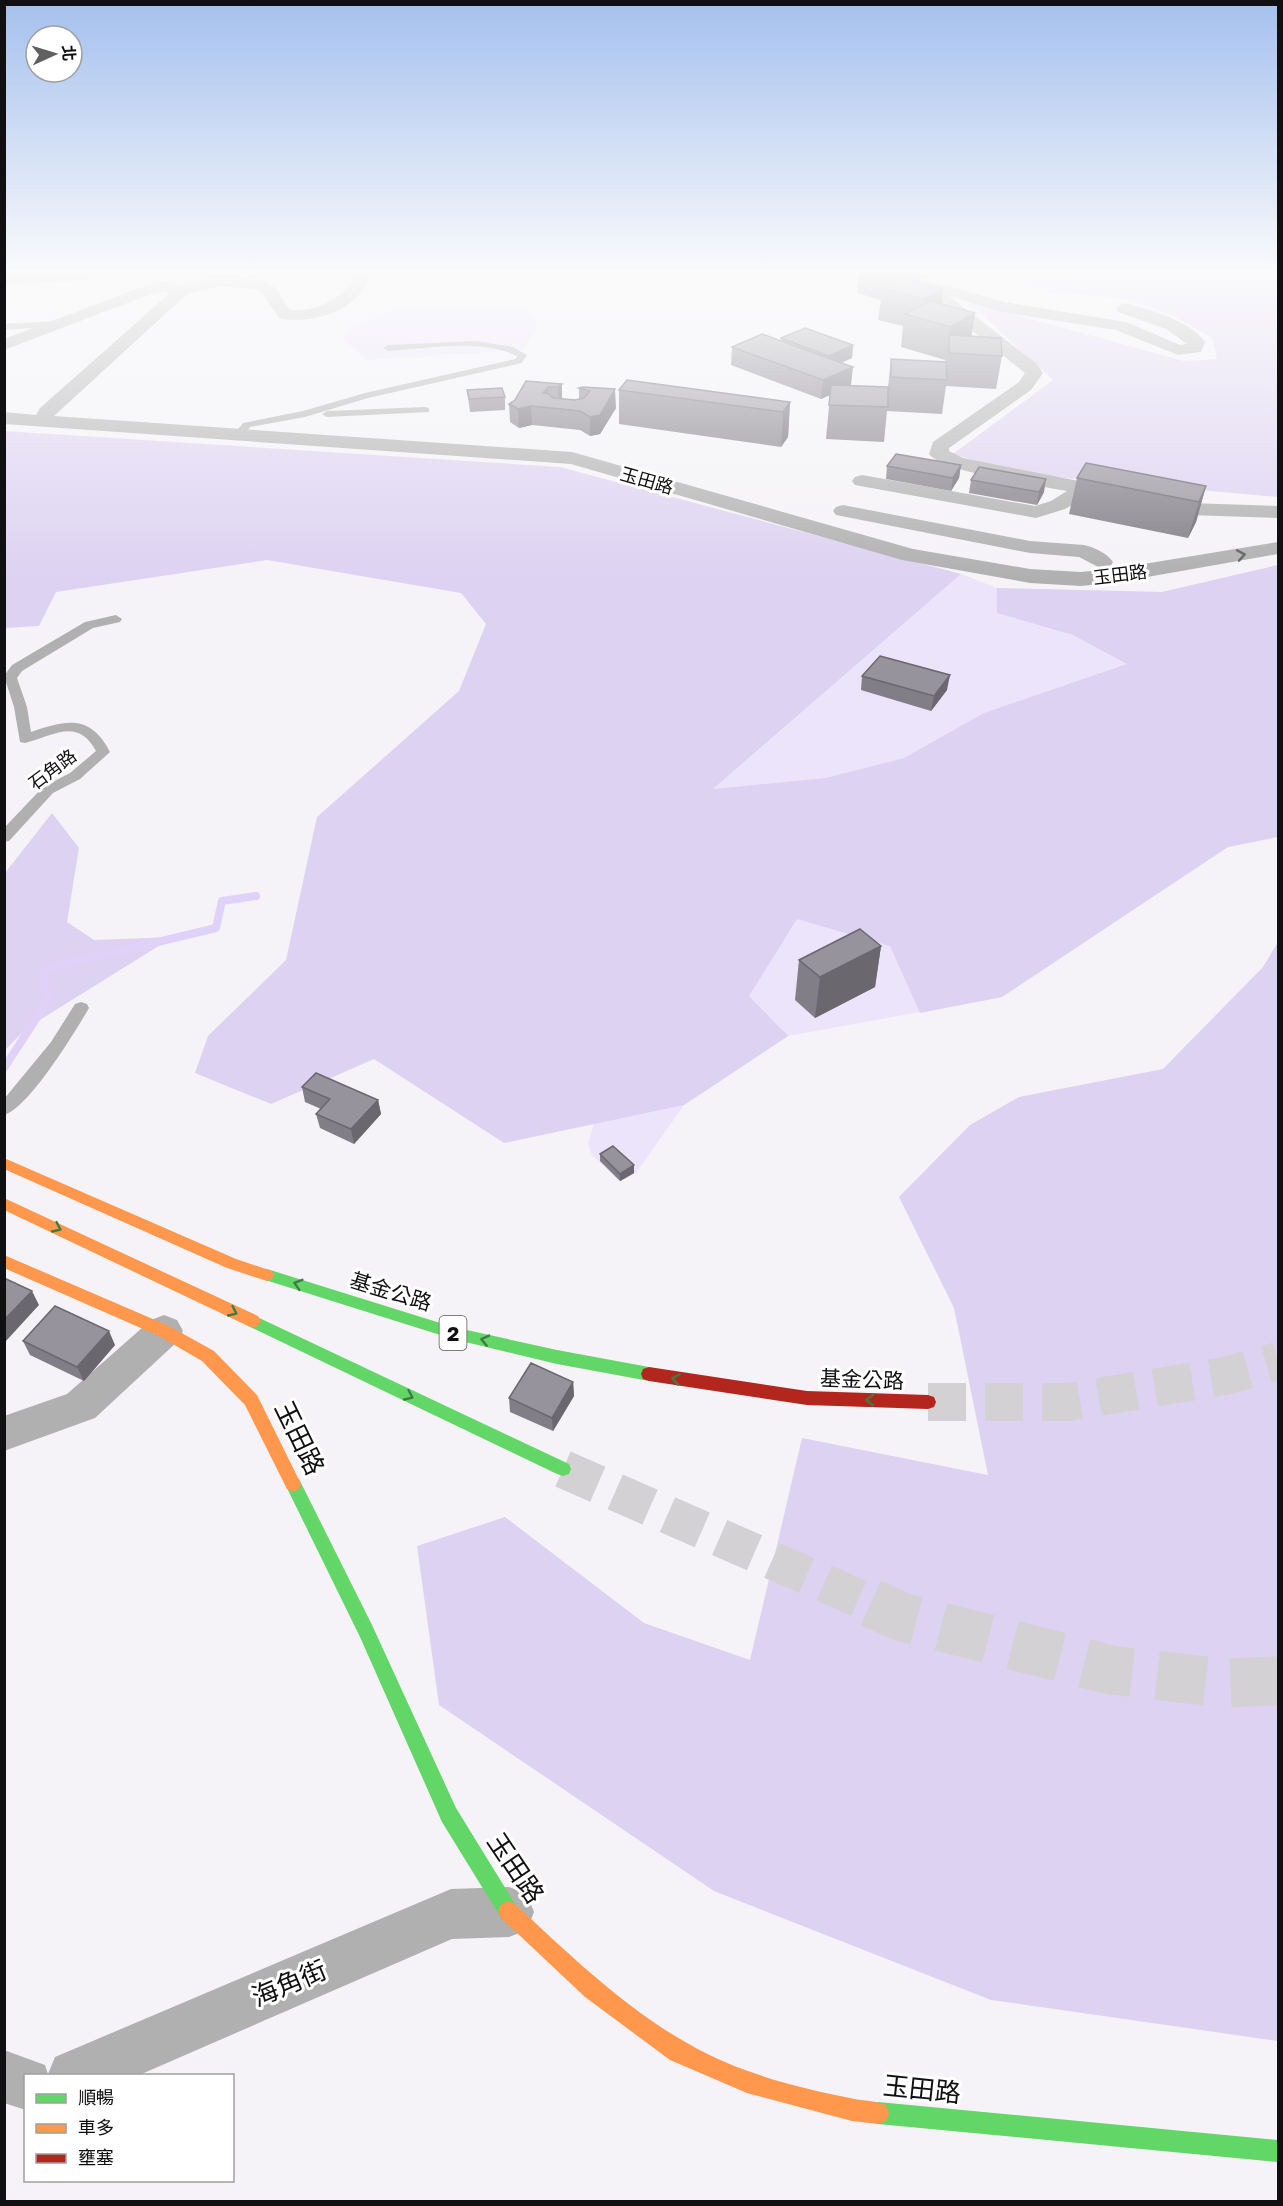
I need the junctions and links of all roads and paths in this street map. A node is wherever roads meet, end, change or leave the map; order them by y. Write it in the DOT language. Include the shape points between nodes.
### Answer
graph roads {
  1 [pos="89,372"];
  2 [pos="471,372"];
  3 [pos="1033,372"];
  4 [pos="4,409"];
  5 [pos="424,410"];
  6 [pos="313,412"];
  7 [pos="45,416"];
  8 [pos="4,418"];
  9 [pos="243,431"];
  10 [pos="862,481"];
  11 [pos="1083,490"];
  12 [pos="843,511"];
  13 [pos="1278,512"];
  14 [pos="1278,532"];
  15 [pos="1278,548"];
  16 [pos="1101,562"];
  17 [pos="117,619"];
  18 [pos="4,838"];
  19 [pos="81,1008"];
  20 [pos="4,1109"];
  21 [pos="4,1162"];
  22 [pos="4,1203"];
  23 [pos="4,1261"];
  24 [pos="164,1331"];
  25 [pos="928,1402"];
  26 [pos="4,1434"];
  27 [pos="563,1469"];
  28 [pos="509,1912"];
  29 [pos="79,2074"];
  30 [pos="4,2076"];
  31 [pos="24,2083"];
  32 [pos="1278,2151"];
  1 -- 7 [label="street"];
  2 -- 6 [label="lane"];
  3 -- 11 [label="street" via="1025,386 940,446 939,454 957,463"];
  4 -- 7 [label="street, 玉田路"];
  5 -- 6 [label="lane"];
  6 -- 9 [label="lane"];
  7 -- 8 [label="street, 玉田路"];
  7 -- 9 [label="street, 玉田路"];
  9 -- 15 [label="street, 玉田路, one-way" via="572,458 910,555 1030,576 1081,579 1119,575"];
  9 -- 16 [label="street, 玉田路" via="579,449 916,542 984,557 1045,566"];
  10 -- 11 [label="street" via="1036,512"];
  11 -- 13 [label="street" via="1189,509"];
  12 -- 16 [label="street" via="1030,547 1084,551"];
  14 -- 16 [label="street, 玉田路" via="1144,559"];
  17 -- 18 [label="lane, 石角路" via="89,625 17,668 10,678 20,700 25,739 77,726 88,729 103,752 75,776 48,790"];
  19 -- 20 [label="lane" via="57,1046"];
  25 -- 21 [label="main road, 基金公路 / 2, one-way" via="807,1398 556,1357 453,1332 232,1264"];
  22 -- 27 [label="main road, one-way"];
  23 -- 24 [label="main road, 玉田路"];
  24 -- 26 [label="street" via="81,1406"];
  24 -- 28 [label="main road, 玉田路" via="208,1356 251,1400 366,1631 449,1815"];
  28 -- 29 [label="street, 海角街" via="451,1914"];
  28 -- 32 [label="main road, 玉田路" via="592,1990 678,2052 747,2082 852,2110"];
  30 -- 31 [label="street"];
}
